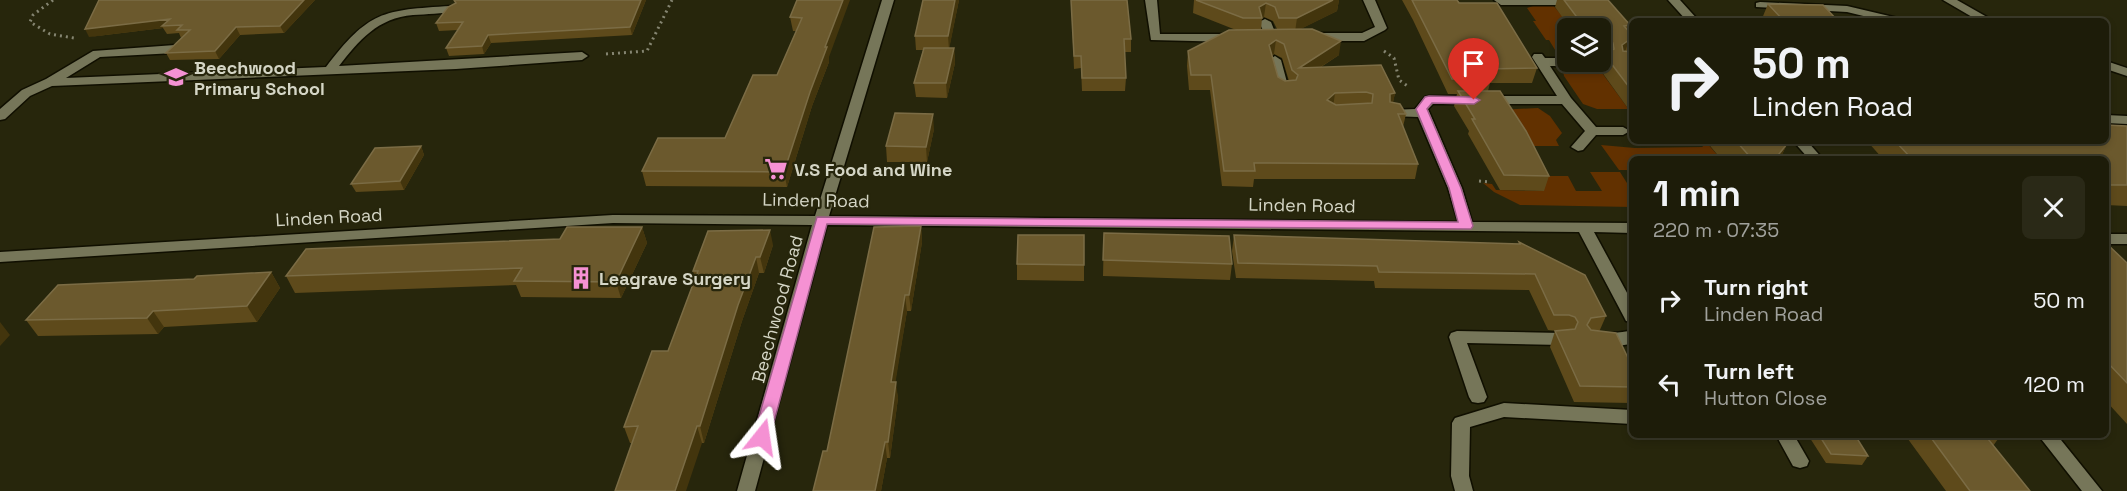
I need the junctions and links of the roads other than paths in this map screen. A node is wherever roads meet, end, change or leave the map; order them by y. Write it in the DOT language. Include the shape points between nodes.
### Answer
graph roads {
  1 [pos="888,0"];
  2 [pos="1151,0"];
  3 [pos="1369,0"];
  4 [pos="1674,0"];
  5 [pos="1949,0"];
  6 [pos="1501,1"];
  7 [pos="1559,2"];
  8 [pos="1760,5"];
  9 [pos="451,9"];
  10 [pos="1847,9"];
  11 [pos="1690,18"];
  12 [pos="1858,18"];
  13 [pos="1885,18"];
  14 [pos="1982,18"];
  15 [pos="1265,22"];
  16 [pos="1270,39"];
  17 [pos="175,50"];
  18 [pos="582,56"];
  19 [pos="1275,60"];
  20 [pos="1557,60"];
  21 [pos="2109,66"];
  22 [pos="330,70"];
  23 [pos="2127,72"];
  24 [pos="50,82"];
  25 [pos="1288,90"];
  26 [pos="1566,100"];
  27 [pos="1426,106"];
  28 [pos="1394,113"];
  29 [pos="0,116"];
  30 [pos="2109,119"];
  31 [pos="2127,120"];
  32 [pos="1592,131"];
  33 [pos="1623,131"];
  34 [pos="1803,144"];
  35 [pos="1578,147"];
  36 [pos="1813,156"];
  37 [pos="821,220"];
  38 [pos="1466,226"];
  39 [pos="1584,227"];
  40 [pos="1629,228"];
  41 [pos="2115,239"];
  42 [pos="2127,253"];
  43 [pos="0,257"];
  44 [pos="1629,311"];
  45 [pos="1629,337"];
  46 [pos="1562,339"];
  47 [pos="1591,340"];
  48 [pos="1478,397"];
  49 [pos="1629,417"];
  50 [pos="1787,438"];
  51 [pos="2049,438"];
  52 [pos="1800,461"];
  53 [pos="746,491"];
  54 [pos="1464,491"];
  55 [pos="2093,491"];
  1 -- 37 [label="street, Beechwood Road"];
  2 -- 16 [label="street" via="1155,38"];
  3 -- 16 [label="street" via="1381,28 1364,37"];
  4 -- 11 [label="street"];
  5 -- 14 [label="street"];
  6 -- 7 [label="street"];
  8 -- 10 [label="street"];
  9 -- 22 [label="street" via="398,12 373,22"];
  10 -- 12 [label="street"];
  10 -- 13 [label="street"];
  15 -- 16 [label="street"];
  17 -- 24 [label="street" via="97,54"];
  18 -- 22 [label="street"];
  19 -- 25 [label="street" via="1283,90"];
  20 -- 26 [label="street" via="1539,59"];
  21 -- 23 [label="street"];
  22 -- 24 [label="street"];
  24 -- 29 [label="street" via="26,93"];
  26 -- 27 [label="street"];
  26 -- 32 [label="street"];
  27 -- 28 [label="street"];
  27 -- 38 [label="street"];
  30 -- 31 [label="street"];
  32 -- 33 [label="street"];
  32 -- 35 [label="street"];
  34 -- 36 [label="street"];
  37 -- 38 [label="street, Linden Road"];
  37 -- 43 [label="street, Linden Road" via="613,219"];
  37 -- 53 [label="street, Beechwood Road"];
  38 -- 39 [label="street, Linden Road"];
  39 -- 40 [label="street, Linden Road"];
  39 -- 44 [label="street"];
  41 -- 42 [label="street"];
  45 -- 47 [label="street"];
  46 -- 48 [label="street" via="1457,337"];
  49 -- 54 [label="street" via="1504,410 1461,423 1460,476"];
  50 -- 52 [label="street"];
  51 -- 55 [label="street"];
}
